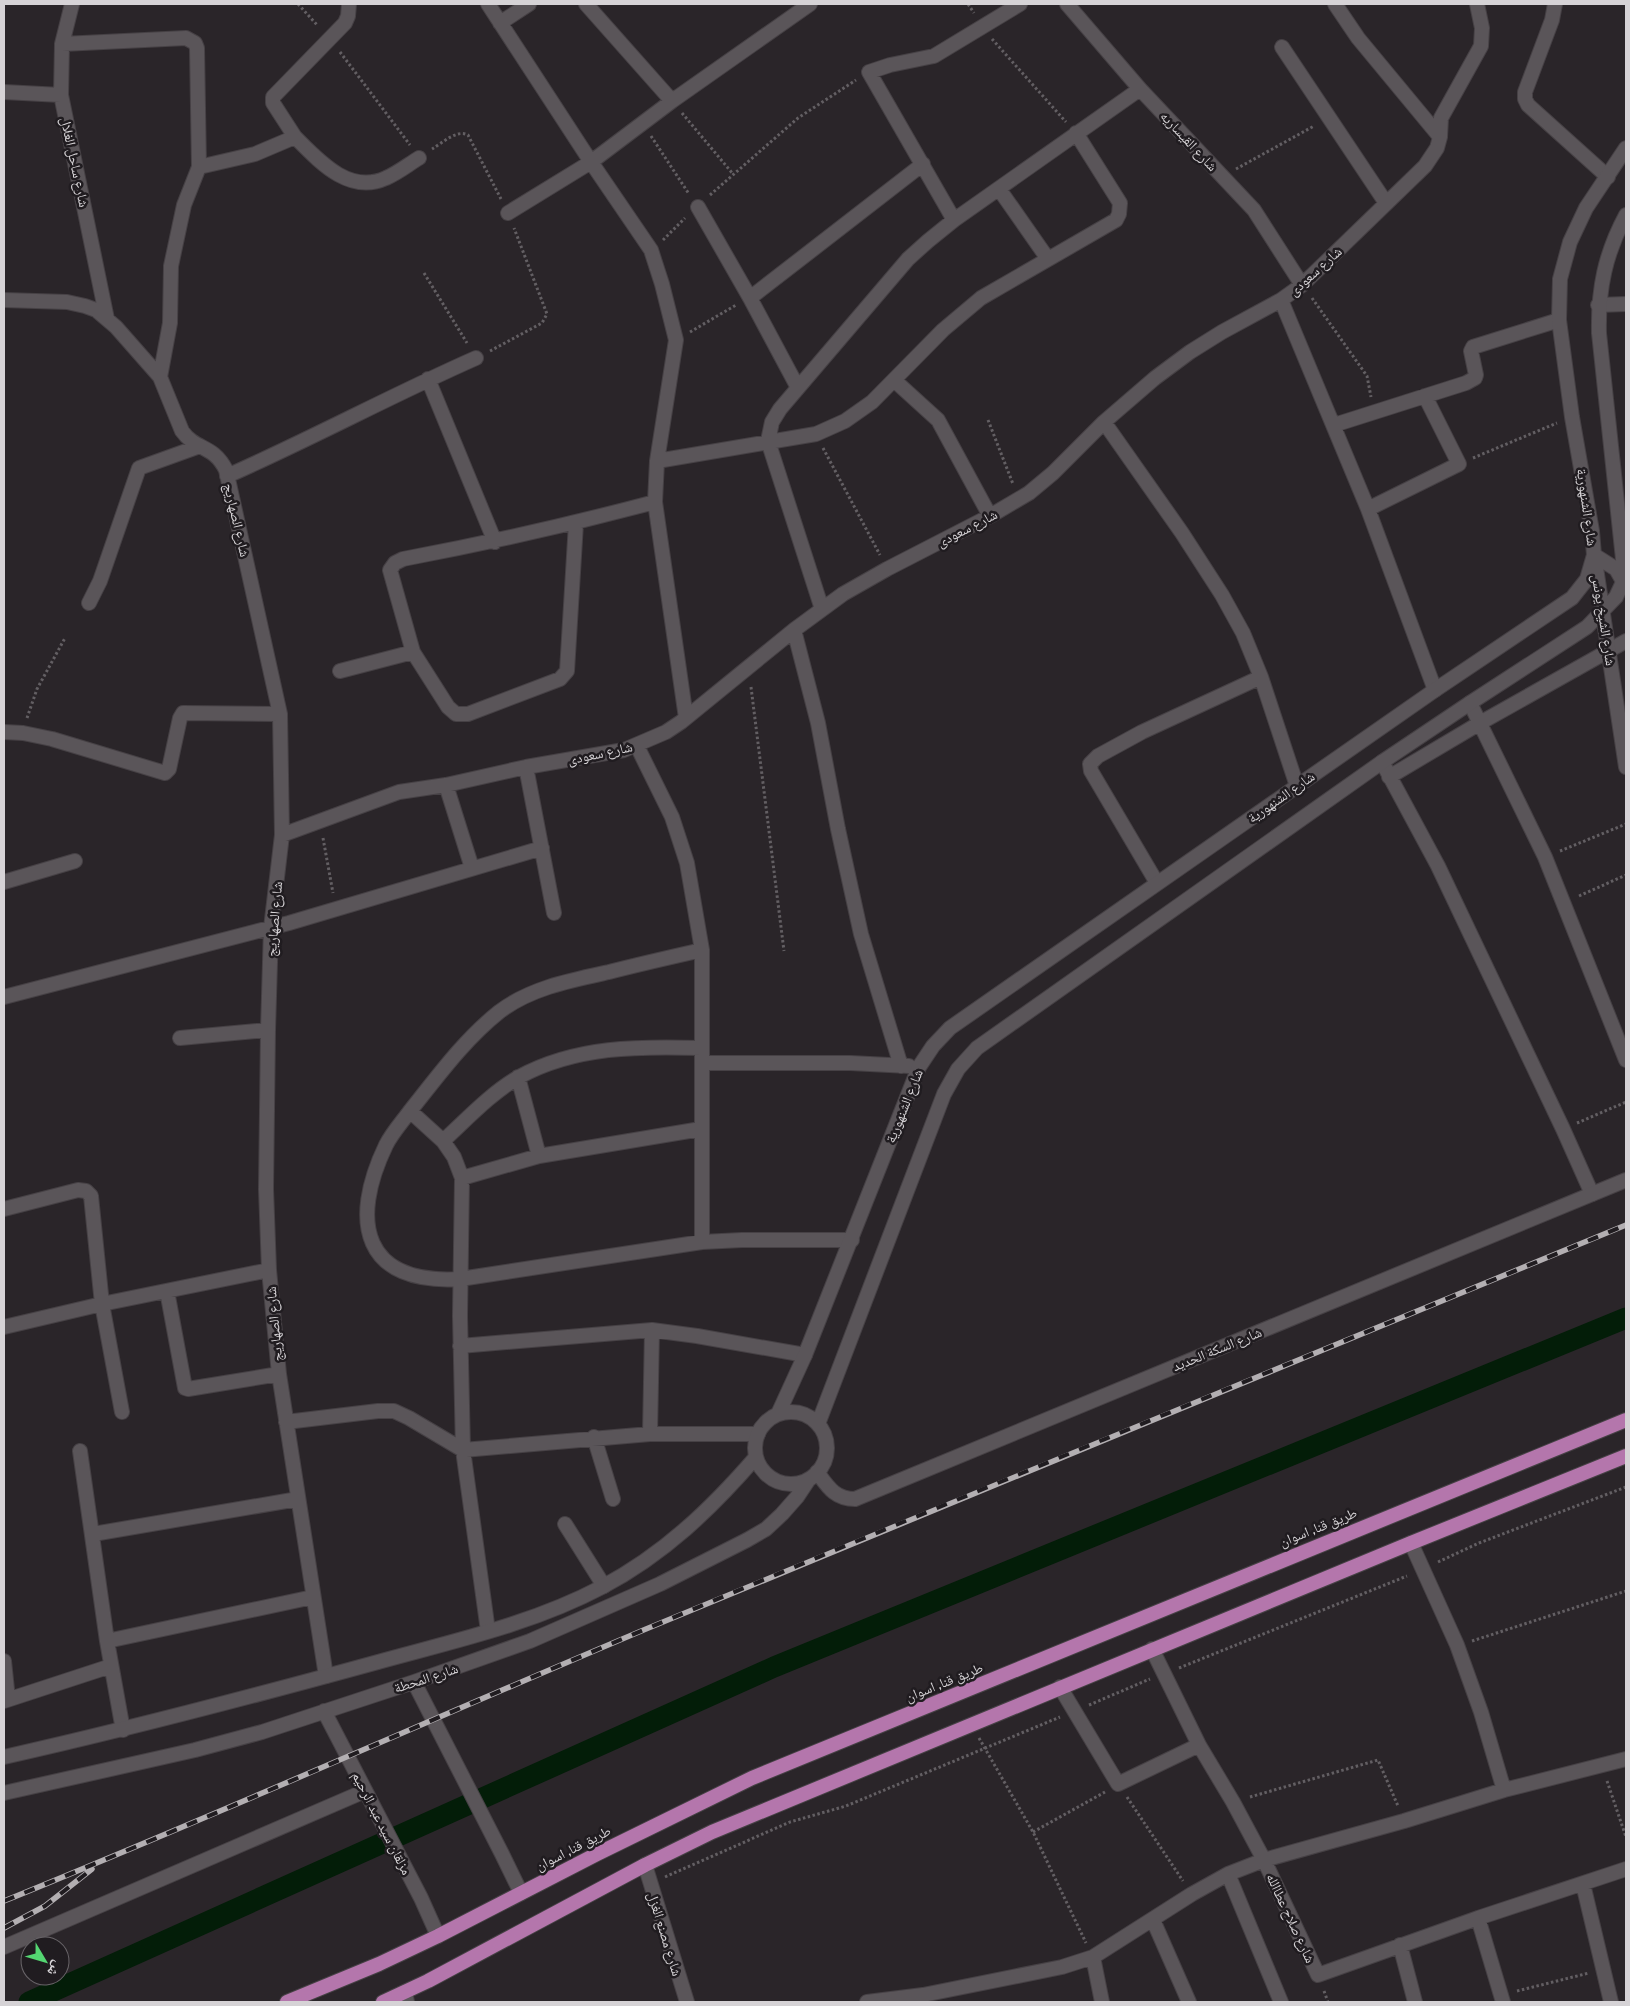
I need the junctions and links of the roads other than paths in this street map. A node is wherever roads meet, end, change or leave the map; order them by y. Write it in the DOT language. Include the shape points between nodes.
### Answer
graph roads {
  1 [pos="72,4"];
  2 [pos="349,4"];
  3 [pos="488,4"];
  4 [pos="529,4"];
  5 [pos="586,4"];
  6 [pos="810,4"];
  7 [pos="1020,4"];
  8 [pos="1067,4"];
  9 [pos="1335,4"];
  10 [pos="1477,4"];
  11 [pos="1555,4"];
  12 [pos="500,23"];
  13 [pos="62,44"];
  14 [pos="1282,47"];
  15 [pos="1140,89"];
  16 [pos="4,92"];
  17 [pos="61,95"];
  18 [pos="672,100"];
  19 [pos="1076,133"];
  20 [pos="295,137"];
  21 [pos="1440,137"];
  22 [pos="1626,148"];
  23 [pos="419,158"];
  24 [pos="590,162"];
  25 [pos="922,164"];
  26 [pos="199,167"];
  27 [pos="1608,177"];
  28 [pos="998,189"];
  29 [pos="1386,203"];
  30 [pos="698,207"];
  31 [pos="508,213"];
  32 [pos="1626,215"];
  33 [pos="954,220"];
  34 [pos="1048,259"];
  35 [pos="1302,285"];
  36 [pos="750,298"];
  37 [pos="4,300"];
  38 [pos="1281,300"];
  39 [pos="1598,304"];
  40 [pos="1626,304"];
  41 [pos="107,319"];
  42 [pos="1559,320"];
  43 [pos="476,358"];
  44 [pos="160,377"];
  45 [pos="428,379"];
  46 [pos="894,380"];
  47 [pos="797,386"];
  48 [pos="1425,396"];
  49 [pos="1104,422"];
  50 [pos="1334,425"];
  51 [pos="768,441"];
  52 [pos="200,446"];
  53 [pos="657,461"];
  54 [pos="227,476"];
  55 [pos="656,502"];
  56 [pos="1368,509"];
  57 [pos="990,516"];
  58 [pos="576,523"];
  59 [pos="495,542"];
  60 [pos="1594,555"];
  61 [pos="1624,580"];
  62 [pos="1626,594"];
  63 [pos="89,603"];
  64 [pos="822,609"];
  65 [pos="1603,613"];
  66 [pos="794,630"];
  67 [pos="1626,641"];
  68 [pos="413,652"];
  69 [pos="1609,652"];
  70 [pos="340,671"];
  71 [pos="1261,677"];
  72 [pos="1435,690"];
  73 [pos="1470,703"];
  74 [pos="280,714"];
  75 [pos="686,718"];
  76 [pos="1480,723"];
  77 [pos="4,732"];
  78 [pos="636,746"];
  79 [pos="1382,762"];
  80 [pos="526,767"];
  81 [pos="1626,767"];
  82 [pos="1389,777"];
  83 [pos="446,784"];
  84 [pos="1297,786"];
  85 [pos="282,835"];
  86 [pos="542,848"];
  87 [pos="75,861"];
  88 [pos="472,868"];
  89 [pos="4,882"];
  90 [pos="1157,883"];
  91 [pos="554,913"];
  92 [pos="271,928"];
  93 [pos="702,950"];
  94 [pos="4,997"];
  95 [pos="268,1030"];
  96 [pos="180,1038"];
  97 [pos="702,1048"];
  98 [pos="1626,1060"];
  99 [pos="702,1062"];
  100 [pos="901,1066"];
  101 [pos="919,1067"];
  102 [pos="518,1077"];
  103 [pos="410,1111"];
  104 [pos="701,1129"];
  105 [pos="443,1141"];
  106 [pos="539,1156"];
  107 [pos="462,1178"];
  108 [pos="1626,1180"];
  109 [pos="1592,1194"];
  110 [pos="4,1209"];
  111 [pos="852,1240"];
  112 [pos="702,1242"];
  113 [pos="269,1270"];
  114 [pos="460,1278"];
  115 [pos="167,1291"];
  116 [pos="102,1304"];
  117 [pos="4,1327"];
  118 [pos="652,1330"];
  119 [pos="460,1346"];
  120 [pos="805,1355"];
  121 [pos="279,1374"];
  122 [pos="122,1412"];
  123 [pos="778,1414"];
  124 [pos="1626,1420"];
  125 [pos="286,1422"];
  126 [pos="818,1424"];
  127 [pos="650,1434"];
  128 [pos="758,1434"];
  129 [pos="594,1437"];
  130 [pos="462,1450"];
  131 [pos="80,1452"];
  132 [pos="1626,1456"];
  133 [pos="756,1457"];
  134 [pos="813,1475"];
  135 [pos="298,1499"];
  136 [pos="613,1499"];
  137 [pos="565,1524"];
  138 [pos="93,1534"];
  139 [pos="1411,1543"];
  140 [pos="604,1586"];
  141 [pos="313,1597"];
  142 [pos="488,1631"];
  143 [pos="107,1641"];
  144 [pos="1152,1649"];
  145 [pos="4,1661"];
  146 [pos="111,1666"];
  147 [pos="326,1676"];
  148 [pos="414,1682"];
  149 [pos="1060,1687"];
  150 [pos="6,1700"];
  151 [pos="324,1711"];
  152 [pos="123,1730"];
  153 [pos="1199,1745"];
  154 [pos="4,1757"];
  155 [pos="1626,1759"];
  156 [pos="1504,1790"];
  157 [pos="365,1791"];
  158 [pos="4,1793"];
  159 [pos="1264,1860"];
  160 [pos="645,1865"];
  161 [pos="1626,1869"];
  162 [pos="1228,1874"];
  163 [pos="1583,1884"];
  164 [pos="521,1893"];
  165 [pos="1478,1918"];
  166 [pos="1153,1920"];
  167 [pos="438,1936"];
  168 [pos="1400,1946"];
  169 [pos="4,1947"];
  170 [pos="1093,1957"];
  171 [pos="406,1997"];
  172 [pos="1502,1998"];
  173 [pos="287,2002"];
  174 [pos="383,2002"];
  175 [pos="687,2002"];
  176 [pos="867,2002"];
  177 [pos="1102,2002"];
  178 [pos="1189,2002"];
  179 [pos="1281,2002"];
  180 [pos="1415,2002"];
  181 [pos="1611,2002"];
  1 -- 13 [label="street, شارع ساحل الغلال"];
  2 -- 20 [label="street" via="347,20 273,96 273,103"];
  3 -- 12 [label="street"];
  4 -- 12 [label="street"];
  5 -- 18 [label="street"];
  6 -- 18 [label="street"];
  7 -- 25 [label="street" via="934,56 869,72"];
  8 -- 15 [label="street, شارع القيساريه"];
  9 -- 21 [label="street" via="1358,38"];
  10 -- 21 [label="street, شارع سعودى" via="1482,28 1481,46 1441,118"];
  11 -- 27 [label="street" via="1525,100"];
  12 -- 24 [label="street"];
  13 -- 17 [label="street, شارع ساحل الغلال"];
  13 -- 26 [label="street" via="186,38 195,43"];
  14 -- 29 [label="street"];
  15 -- 19 [label="street"];
  15 -- 35 [label="street, شارع القيساريه" via="1254,210"];
  16 -- 17 [label="street"];
  17 -- 41 [label="street, شارع ساحل الغلال"];
  18 -- 24 [label="street"];
  19 -- 28 [label="street"];
  19 -- 34 [label="street" via="1120,203 1119,214 1110,224"];
  20 -- 23 [label="street" via="326,167 356,182 370,183 386,178"];
  20 -- 26 [label="street" via="255,154"];
  21 -- 29 [label="street, شارع سعودى" via="1432,157"];
  22 -- 27 [label="street, شارع الشنهورية"];
  24 -- 31 [label="street"];
  24 -- 53 [label="street" via="651,250 676,340"];
  25 -- 33 [label="street"];
  25 -- 36 [label="street"];
  26 -- 44 [label="street" via="184,205 171,266 170,323"];
  27 -- 42 [label="street, شارع الشنهورية" via="1586,208 1570,242 1560,279"];
  28 -- 33 [label="street"];
  28 -- 34 [label="street"];
  29 -- 35 [label="street, شارع سعودى"];
  30 -- 36 [label="street"];
  32 -- 39 [label="street" via="1610,251"];
  33 -- 47 [label="street" via="908,259"];
  34 -- 46 [label="street" via="981,298 943,330"];
  35 -- 38 [label="street, شارع سعودى"];
  36 -- 47 [label="street"];
  37 -- 41 [label="street, شارع الصهاريج" via="67,302 85,306"];
  38 -- 49 [label="street, شارع سعودى" via="1190,352"];
  38 -- 50 [label="street"];
  39 -- 40 [label="street"];
  39 -- 61 [label="street"];
  41 -- 44 [label="street, شارع الصهاريج"];
  42 -- 48 [label="street" via="1476,345 1471,351 1475,378"];
  42 -- 60 [label="street, شارع الشنهورية"];
  43 -- 45 [label="street"];
  44 -- 52 [label="street, شارع الصهاريج" via="182,432"];
  45 -- 54 [label="street" via="293,447"];
  45 -- 59 [label="street"];
  46 -- 51 [label="street" via="846,421 816,434"];
  46 -- 57 [label="street" via="938,420"];
  47 -- 51 [label="street" via="772,422"];
  48 -- 50 [label="street"];
  48 -- 56 [label="street" via="1459,464"];
  49 -- 57 [label="street, شارع سعودى" via="1053,473"];
  49 -- 71 [label="street" via="1222,595 1243,633"];
  50 -- 56 [label="street"];
  51 -- 53 [label="street"];
  51 -- 64 [label="street"];
  52 -- 54 [label="street, شارع الصهاريج" via="221,460"];
  52 -- 63 [label="street" via="139,468 100,581"];
  53 -- 55 [label="street"];
  54 -- 74 [label="street, شارع الصهاريج"];
  55 -- 58 [label="street"];
  55 -- 75 [label="street"];
  56 -- 72 [label="street"];
  57 -- 64 [label="street, شارع سعودى" via="887,569"];
  58 -- 59 [label="street"];
  58 -- 68 [label="street" via="569,660 567,671 560,679 468,714 456,714 448,707"];
  59 -- 68 [label="street" via="395,562 390,570"];
  60 -- 61 [label="street, شارع الشيخ يونس" via="1606,561"];
  60 -- 65 [label="street, شارع الشيخ يونس"];
  60 -- 72 [label="street, شارع الشنهورية" via="1587,579 1572,598"];
  61 -- 62 [label="street, شارع الشيخ يونس"];
  61 -- 65 [label="street"];
  64 -- 66 [label="street, شارع سعودى"];
  65 -- 69 [label="street, شارع الشيخ يونس"];
  65 -- 73 [label="street" via="1587,628"];
  66 -- 75 [label="street, شارع سعودى"];
  66 -- 100 [label="street" via="818,723 861,934"];
  67 -- 69 [label="street"];
  68 -- 70 [label="street"];
  69 -- 76 [label="street"];
  69 -- 81 [label="street, شارع الشيخ يونس"];
  71 -- 84 [label="street"];
  71 -- 90 [label="street" via="1142,732 1098,756 1090,764 1091,771"];
  72 -- 84 [label="street, شارع الشنهورية"];
  73 -- 76 [label="street"];
  73 -- 79 [label="street"];
  74 -- 77 [label="street" via="183,713 166,773 52,740"];
  74 -- 85 [label="street, شارع الصهاريج"];
  75 -- 78 [label="street, شارع سعودى"];
  76 -- 82 [label="street"];
  76 -- 98 [label="street" via="1545,857"];
  78 -- 80 [label="street, شارع سعودى"];
  78 -- 93 [label="street" via="672,817 687,863"];
  79 -- 82 [label="street"];
  79 -- 126 [label="street" via="999,1031 958,1069 944,1094"];
  80 -- 83 [label="street, شارع سعودى"];
  80 -- 86 [label="street"];
  82 -- 109 [label="street" via="1438,866"];
  83 -- 85 [label="street, شارع سعودى" via="399,792"];
  83 -- 88 [label="street"];
  84 -- 90 [label="street, شارع الشنهورية"];
  85 -- 92 [label="street, شارع الصهاريج"];
  86 -- 88 [label="street"];
  86 -- 91 [label="street"];
  87 -- 89 [label="street"];
  88 -- 92 [label="street"];
  90 -- 101 [label="street, شارع الشنهورية" via="970,1012 933,1046"];
  92 -- 94 [label="street"];
  92 -- 95 [label="street, شارع الصهاريج"];
  93 -- 97 [label="street"];
  93 -- 103 [label="street" via="562,982 526,996 500,1011 476,1032"];
  95 -- 96 [label="street"];
  95 -- 113 [label="street, شارع الصهاريج" via="266,1189"];
  97 -- 99 [label="street"];
  97 -- 102 [label="street" via="643,1046 600,1051 559,1060"];
  99 -- 100 [label="street"];
  99 -- 104 [label="street"];
  100 -- 101 [label="street"];
  101 -- 111 [label="street, شارع الشنهورية"];
  102 -- 105 [label="street"];
  102 -- 106 [label="street"];
  103 -- 105 [label="street"];
  103 -- 114 [label="street" via="386,1144 374,1176 366,1213 369,1236 380,1255 397,1270 429,1279"];
  104 -- 106 [label="street"];
  104 -- 112 [label="street"];
  105 -- 107 [label="street"];
  106 -- 107 [label="street"];
  107 -- 114 [label="street"];
  108 -- 109 [label="street, شارع السكة الحديد"];
  109 -- 134 [label="street, شارع السكة الحديد" via="855,1499 835,1495"];
  110 -- 116 [label="street" via="78,1190 86,1191 91,1196"];
  111 -- 112 [label="street"];
  111 -- 120 [label="street, شارع الشنهورية"];
  112 -- 114 [label="street"];
  113 -- 115 [label="street"];
  113 -- 121 [label="street, شارع الصهاريج"];
  114 -- 119 [label="street"];
  115 -- 116 [label="street"];
  115 -- 121 [label="street" via="185,1388"];
  116 -- 117 [label="street"];
  116 -- 122 [label="street"];
  118 -- 119 [label="street"];
  118 -- 120 [label="street"];
  118 -- 127 [label="street"];
  119 -- 130 [label="street"];
  120 -- 123 [label="street, شارع الشنهورية"];
  121 -- 125 [label="street, شارع الصهاريج"];
  123 -- 126 [label="street" via="796,1412"];
  123 -- 128 [label="street" via="763,1425"];
  124 -- 164 [label="highway, طريق قنا, اسوان" via="752,1778"];
  125 -- 130 [label="street" via="394,1411"];
  125 -- 135 [label="street, شارع الصهاريج"];
  126 -- 134 [label="street" via="824,1433 825,1458"];
  127 -- 128 [label="street"];
  127 -- 129 [label="street"];
  128 -- 133 [label="street"];
  129 -- 130 [label="street"];
  129 -- 136 [label="street"];
  130 -- 142 [label="street"];
  131 -- 138 [label="street"];
  132 -- 139 [label="highway"];
  133 -- 134 [label="street" via="760,1467 777,1481 799,1483"];
  133 -- 140 [label="street, شارع المحطة" via="724,1495 687,1529"];
  134 -- 148 [label="street, شارع المحطة" via="766,1529 704,1562 530,1640"];
  135 -- 138 [label="street"];
  135 -- 141 [label="street, شارع الصهاريج"];
  137 -- 140 [label="street"];
  138 -- 143 [label="street"];
  139 -- 144 [label="highway"];
  139 -- 156 [label="street" via="1457,1646 1482,1712"];
  140 -- 142 [label="street, شارع المحطة" via="567,1605"];
  141 -- 143 [label="street"];
  141 -- 147 [label="street, شارع الصهاريج"];
  142 -- 147 [label="street, شارع المحطة"];
  143 -- 146 [label="street"];
  144 -- 149 [label="highway"];
  144 -- 153 [label="street, شارع صلاح عطاالله"];
  145 -- 150 [label="street"];
  146 -- 150 [label="street"];
  146 -- 152 [label="street"];
  147 -- 152 [label="street, شارع المحطة"];
  148 -- 151 [label="street, شارع المحطة"];
  148 -- 164 [label="street"];
  149 -- 153 [label="street" via="1118,1784"];
  149 -- 160 [label="highway" via="712,1832"];
  151 -- 157 [label="street, مزلقان سيد عبد الرحيم"];
  151 -- 158 [label="street, شارع المحطة" via="195,1750"];
  152 -- 154 [label="street, شارع المحطة"];
  153 -- 159 [label="street, شارع صلاح عطاالله"];
  155 -- 156 [label="street"];
  156 -- 159 [label="street"];
  157 -- 167 [label="street, مزلقان سيد عبد الرحيم"];
  157 -- 169 [label="street"];
  159 -- 162 [label="street"];
  159 -- 168 [label="street, شارع صلاح عطاالله" via="1318,1975"];
  160 -- 171 [label="highway"];
  160 -- 175 [label="street, شارع مصنع الغزل"];
  161 -- 163 [label="street"];
  162 -- 166 [label="street"];
  162 -- 179 [label="street"];
  163 -- 165 [label="street"];
  163 -- 181 [label="street"];
  164 -- 167 [label="highway, طريق قنا, اسوان"];
  165 -- 168 [label="street"];
  165 -- 172 [label="street"];
  166 -- 170 [label="street"];
  166 -- 178 [label="street"];
  167 -- 173 [label="highway, طريق قنا, اسوان"];
  168 -- 180 [label="street"];
  170 -- 176 [label="street" via="1062,1967 932,1994"];
  170 -- 177 [label="street"];
  171 -- 174 [label="highway"];
}
